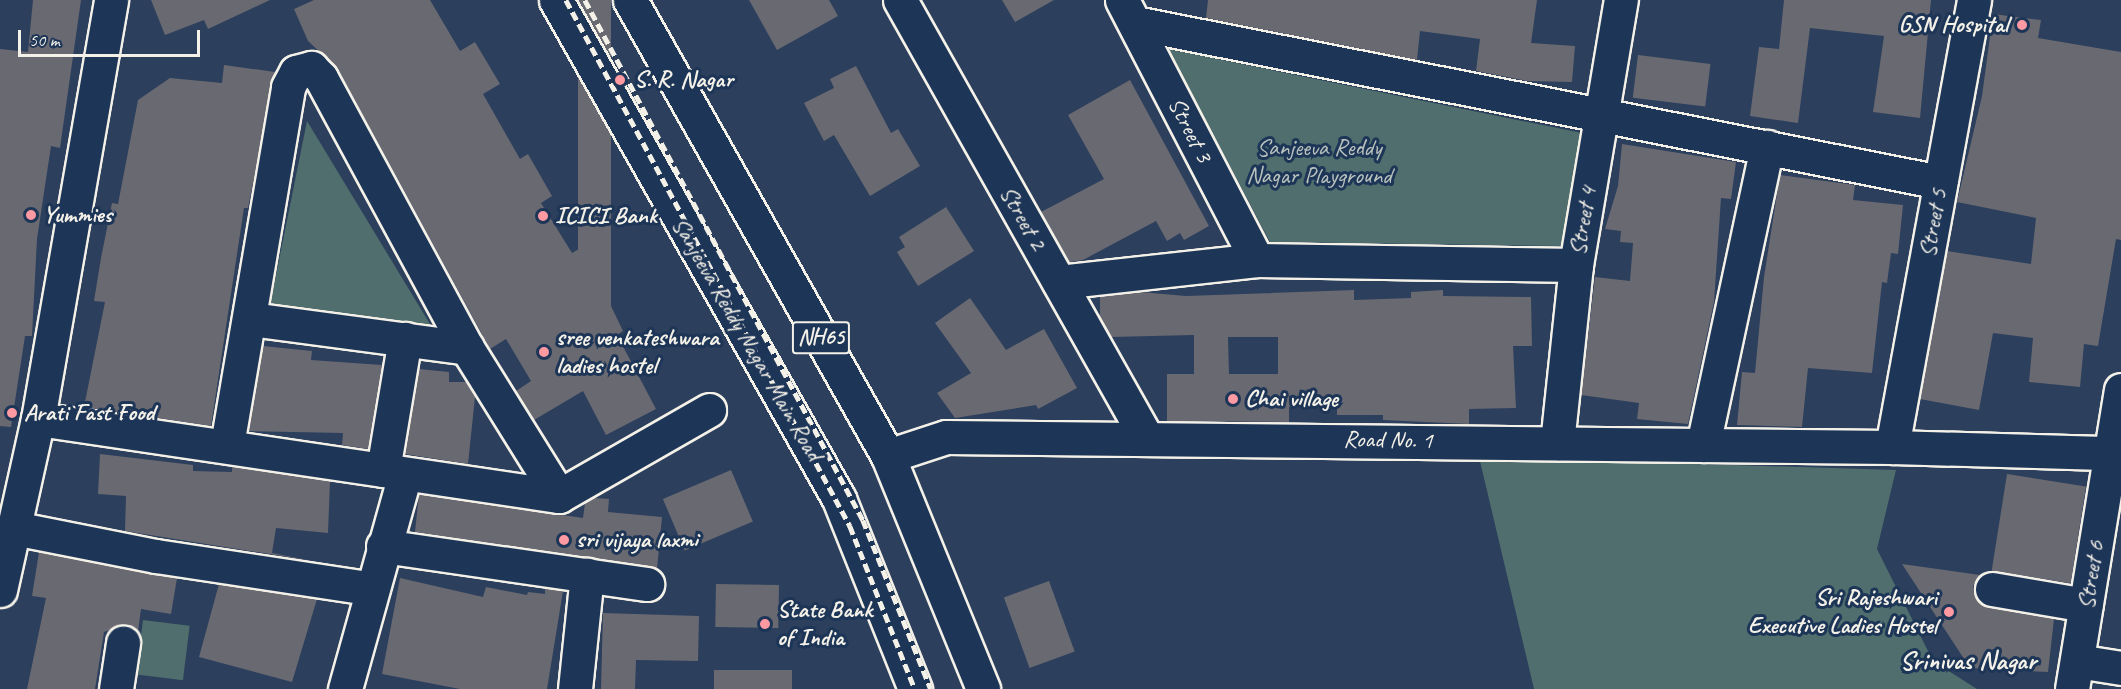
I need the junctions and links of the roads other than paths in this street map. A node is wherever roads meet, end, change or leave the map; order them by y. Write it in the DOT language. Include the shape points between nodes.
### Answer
graph roads {
  1 [pos="111,0"];
  2 [pos="556,0"];
  3 [pos="630,0"];
  4 [pos="900,0"];
  5 [pos="1621,0"];
  6 [pos="1974,0"];
  7 [pos="1128,12"];
  8 [pos="1601,116"];
  9 [pos="1767,147"];
  10 [pos="1940,182"];
  11 [pos="1257,260"];
  12 [pos="1576,265"];
  13 [pos="1059,282"];
  14 [pos="251,319"];
  15 [pos="405,339"];
  16 [pos="467,348"];
  17 [pos="2120,401"];
  18 [pos="710,410"];
  19 [pos="38,419"];
  20 [pos="1146,437"];
  21 [pos="1557,443"];
  22 [pos="1703,445"];
  23 [pos="227,446"];
  24 [pos="1892,447"];
  25 [pos="2114,453"];
  26 [pos="888,456"];
  27 [pos="394,472"];
  28 [pos="559,496"];
  29 [pos="14,528"];
  30 [pos="2109,543"];
  31 [pos="383,546"];
  32 [pos="586,575"];
  33 [pos="647,584"];
  34 [pos="373,589"];
  35 [pos="1992,589"];
  36 [pos="0,590"];
  37 [pos="2086,605"];
  38 [pos="123,643"];
  39 [pos="2121,669"];
  40 [pos="2075,675"];
  41 [pos="116,689"];
  42 [pos="345,689"];
  43 [pos="575,689"];
  44 [pos="915,689"];
  45 [pos="983,689"];
  1 -- 19 [label="main road"];
  2 -- 44 [label="main road, Sanjeeva Reddy Nagar Main Road / NH65" via="839,499"];
  3 -- 26 [label="main road, NH65"];
  4 -- 13 [label="main road, Street 2"];
  5 -- 8 [label="main road, Street 4"];
  6 -- 10 [label="main road, Street 5"];
  7 -- 8 [label="main road"];
  7 -- 11 [label="main road, Street 3"];
  8 -- 9 [label="main road"];
  8 -- 12 [label="main road, Street 4"];
  9 -- 10 [label="main road"];
  9 -- 22 [label="main road"];
  10 -- 24 [label="main road, Street 5"];
  11 -- 12 [label="main road"];
  11 -- 13 [label="main road"];
  12 -- 21 [label="main road, Street 4"];
  13 -- 20 [label="main road, Street 2"];
  14 -- 15 [label="main road"];
  14 -- 16 [label="main road" via="288,87 296,72 311,68"];
  14 -- 23 [label="main road"];
  15 -- 16 [label="main road"];
  15 -- 27 [label="main road"];
  16 -- 28 [label="main road"];
  17 -- 25 [label="main road, Street 6"];
  18 -- 28 [label="main road"];
  19 -- 23 [label="main road"];
  19 -- 29 [label="main road"];
  20 -- 21 [label="main road, Road No. 1"];
  20 -- 26 [label="main road, Road No. 1" via="946,437"];
  21 -- 22 [label="main road, Road No. 1"];
  22 -- 24 [label="main road, Road No. 1"];
  23 -- 27 [label="main road"];
  24 -- 25 [label="main road, Road No. 1"];
  25 -- 30 [label="main road, Street 6"];
  26 -- 45 [label="main road, NH65"];
  27 -- 28 [label="main road"];
  27 -- 31 [label="main road"];
  29 -- 34 [label="main road" via="156,556"];
  29 -- 36 [label="main road"];
  30 -- 37 [label="main road, Street 6"];
  31 -- 32 [label="main road"];
  31 -- 34 [label="main road"];
  32 -- 33 [label="main road"];
  32 -- 43 [label="main road"];
  34 -- 42 [label="main road"];
  35 -- 37 [label="main road"];
  37 -- 40 [label="main road, Street 6"];
  38 -- 41 [label="main road"];
  39 -- 40 [label="main road"];
}
